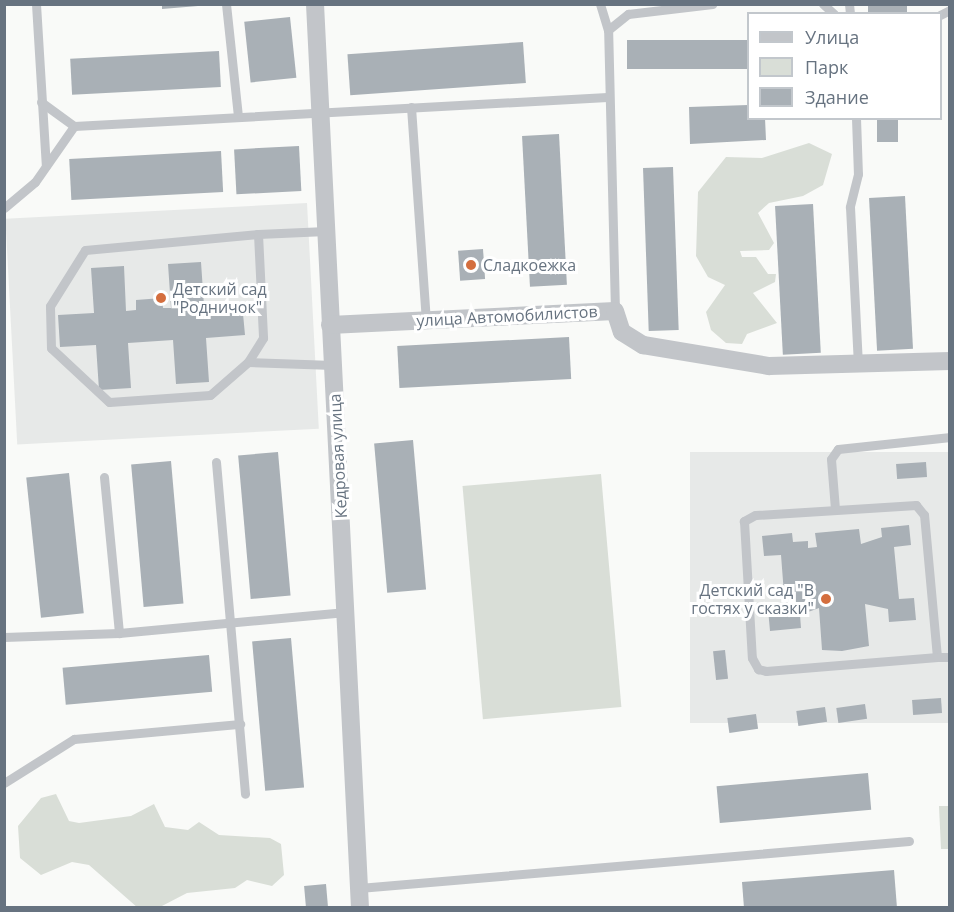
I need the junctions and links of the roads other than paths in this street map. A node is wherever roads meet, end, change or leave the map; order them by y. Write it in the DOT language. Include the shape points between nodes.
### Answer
graph roads {
  1 [pos="36,4"];
  2 [pos="226,4"];
  3 [pos="315,4"];
  4 [pos="600,4"];
  5 [pos="712,4"];
  6 [pos="676,7"];
  7 [pos="608,30"];
  8 [pos="607,97"];
  9 [pos="42,102"];
  10 [pos="411,106"];
  11 [pos="320,111"];
  12 [pos="238,116"];
  13 [pos="856,120"];
  14 [pos="74,126"];
  15 [pos="46,166"];
  16 [pos="4,208"];
  17 [pos="326,231"];
  18 [pos="258,234"];
  19 [pos="615,311"];
  20 [pos="426,320"];
  21 [pos="330,325"];
  22 [pos="950,361"];
  23 [pos="248,362"];
  24 [pos="333,365"];
  25 [pos="858,366"];
  26 [pos="950,437"];
  27 [pos="216,462"];
  28 [pos="104,477"];
  29 [pos="835,508"];
  30 [pos="346,612"];
  31 [pos="232,622"];
  32 [pos="119,633"];
  33 [pos="4,637"];
  34 [pos="937,657"];
  35 [pos="950,657"];
  36 [pos="240,724"];
  37 [pos="4,783"];
  38 [pos="245,794"];
  39 [pos="909,841"];
  40 [pos="359,888"];
  41 [pos="360,908"];
  1 -- 9 [label="lane"];
  2 -- 12 [label="lane"];
  3 -- 11 [label="street, Кедровая улица"];
  4 -- 7 [label="lane"];
  5 -- 6 [label="lane"];
  6 -- 7 [label="lane" via="628,14"];
  7 -- 8 [label="lane"];
  8 -- 10 [label="lane"];
  8 -- 19 [label="lane"];
  9 -- 14 [label="lane"];
  9 -- 15 [label="lane"];
  10 -- 11 [label="lane"];
  10 -- 20 [label="lane"];
  11 -- 12 [label="lane"];
  11 -- 17 [label="street, Кедровая улица"];
  12 -- 14 [label="lane"];
  13 -- 25 [label="lane" via="858,174 850,207"];
  14 -- 15 [label="lane"];
  15 -- 16 [label="lane"];
  17 -- 18 [label="lane"];
  17 -- 21 [label="street, Кедровая улица"];
  18 -- 23 [label="lane" via="265,330"];
  18 -- 23 [label="lane" via="85,250 48,316 54,354 108,402 210,395"];
  19 -- 20 [label="street, улица Автомобилистов"];
  19 -- 25 [label="street, улица Автомобилистов" via="622,332 643,345 769,366"];
  20 -- 21 [label="street, улица Автомобилистов"];
  21 -- 24 [label="street, Кедровая улица"];
  22 -- 25 [label="street, улица Автомобилистов"];
  23 -- 24 [label="lane"];
  24 -- 30 [label="street, Кедровая улица"];
  26 -- 29 [label="lane" via="838,449 831,459"];
  27 -- 31 [label="lane"];
  28 -- 32 [label="lane"];
  29 -- 34 [label="lane" via="907,503 921,508"];
  29 -- 34 [label="lane" via="755,515 744,521 754,665 766,671"];
  30 -- 31 [label="lane"];
  30 -- 40 [label="street, Кедровая улица"];
  31 -- 32 [label="lane"];
  31 -- 36 [label="lane"];
  32 -- 33 [label="lane"];
  34 -- 35 [label="lane"];
  36 -- 37 [label="lane" via="74,739"];
  36 -- 38 [label="lane"];
  39 -- 40 [label="lane"];
  40 -- 41 [label="street, Кедровая улица"];
}
